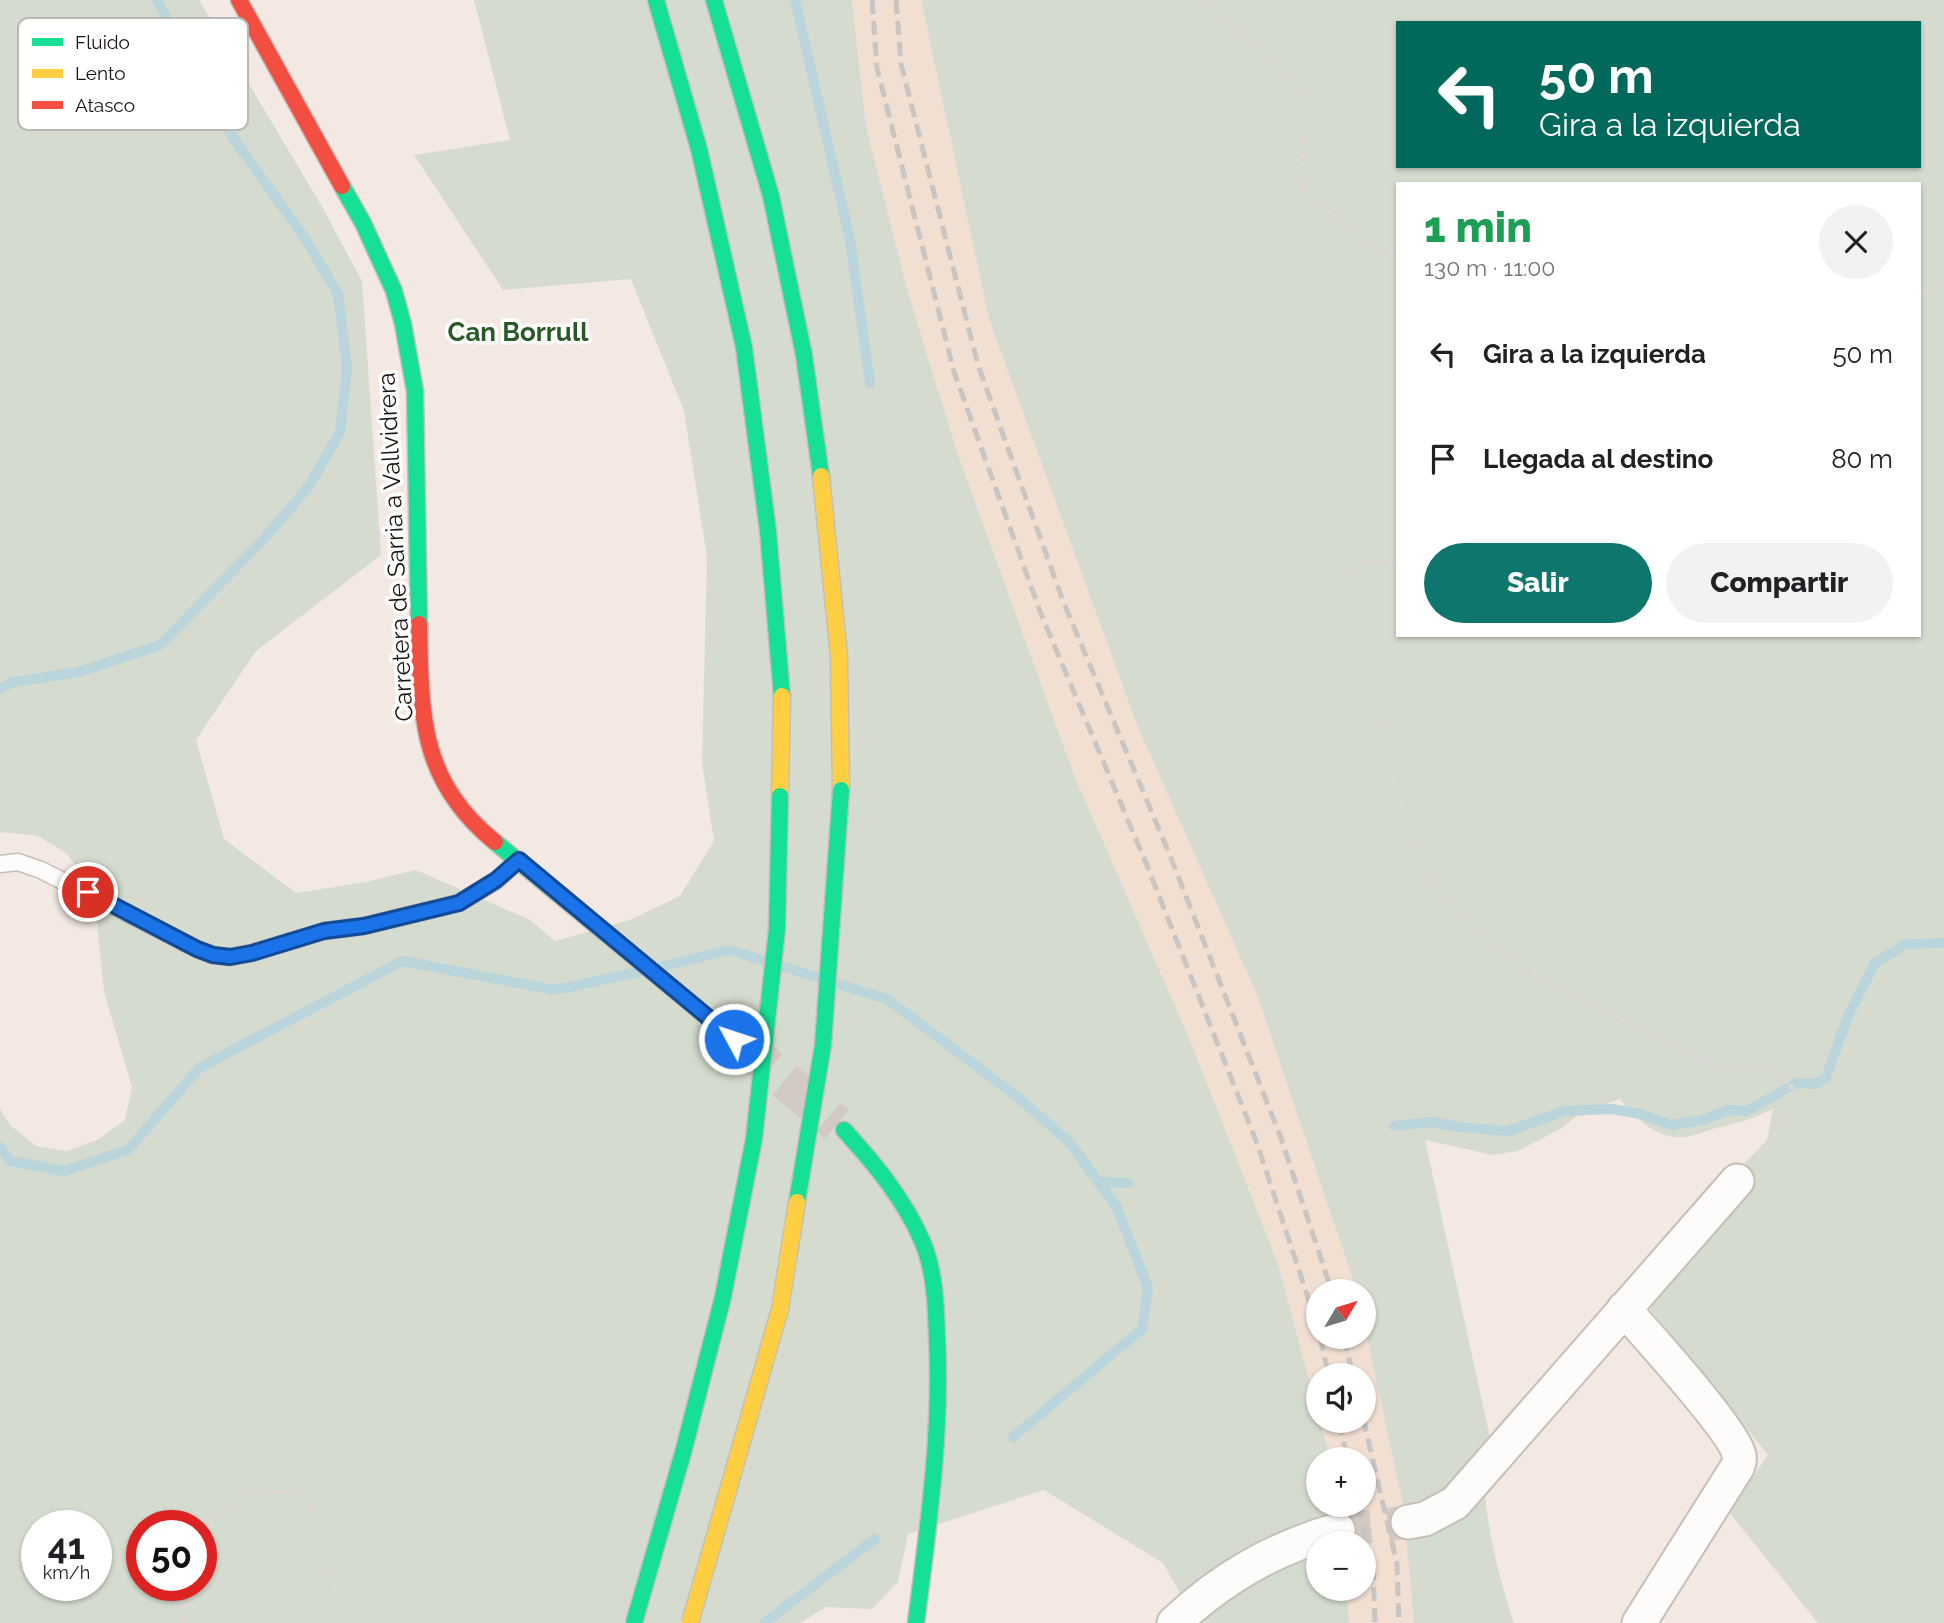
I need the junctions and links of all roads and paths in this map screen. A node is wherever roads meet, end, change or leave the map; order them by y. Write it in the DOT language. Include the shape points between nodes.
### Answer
graph roads {
  1 [pos="239,0"];
  2 [pos="656,0"];
  3 [pos="714,0"];
  4 [pos="1210,0"];
  5 [pos="1396,259"];
  6 [pos="1944,283"];
  7 [pos="1921,294"];
  8 [pos="1396,563"];
  9 [pos="519,860"];
  10 [pos="0,864"];
  11 [pos="734,1039"];
  12 [pos="844,1130"];
  13 [pos="1737,1181"];
  14 [pos="1625,1308"];
  15 [pos="217,1517"];
  16 [pos="1408,1522"];
  17 [pos="1338,1530"];
  18 [pos="185,1601"];
  19 [pos="181,1623"];
  20 [pos="339,1623"];
  21 [pos="634,1623"];
  22 [pos="690,1623"];
  23 [pos="916,1623"];
  24 [pos="1174,1623"];
  25 [pos="1639,1623"];
  1 -- 9 [label="main road, Carretera de Sarria a Vallvidrera" via="363,223 394,291 415,391 419,661 426,733 445,787 473,824"];
  2 -- 21 [label="main road, bridge" via="699,149 744,347 768,531 782,689 776,929 754,1139 723,1297"];
  3 -- 22 [label="main road, bridge" via="771,196 804,355 839,656 841,790 823,1045 780,1309"];
  4 -- 5 [label="path" via="1215,10 1308,95 1300,186 1351,231"];
  6 -- 7 [label="path"];
  8 -- 13 [label="path" via="1360,563 1348,577 1346,600 1353,641 1413,848 1428,878 1481,935 1547,982 1699,1060 1769,1067 1782,1075 1791,1086 1794,1100 1790,1112"];
  9 -- 10 [label="lane" via="459,903 324,931 230,957 197,949 41,870 18,862"];
  9 -- 11 [label="main road, Carretera de Sarria a Vallvidrera"];
  12 -- 23 [label="main road" via="903,1202 924,1245 934,1291 938,1438"];
  13 -- 14 [label="street"];
  14 -- 16 [label="street" via="1455,1503 1426,1519"];
  14 -- 25 [label="street" via="1717,1419 1739,1455 1738,1466"];
  15 -- 20 [label="path" via="227,1505 261,1490 303,1497 322,1520"];
  17 -- 24 [label="street" via="1247,1566"];
  18 -- 19 [label="path"];
}
